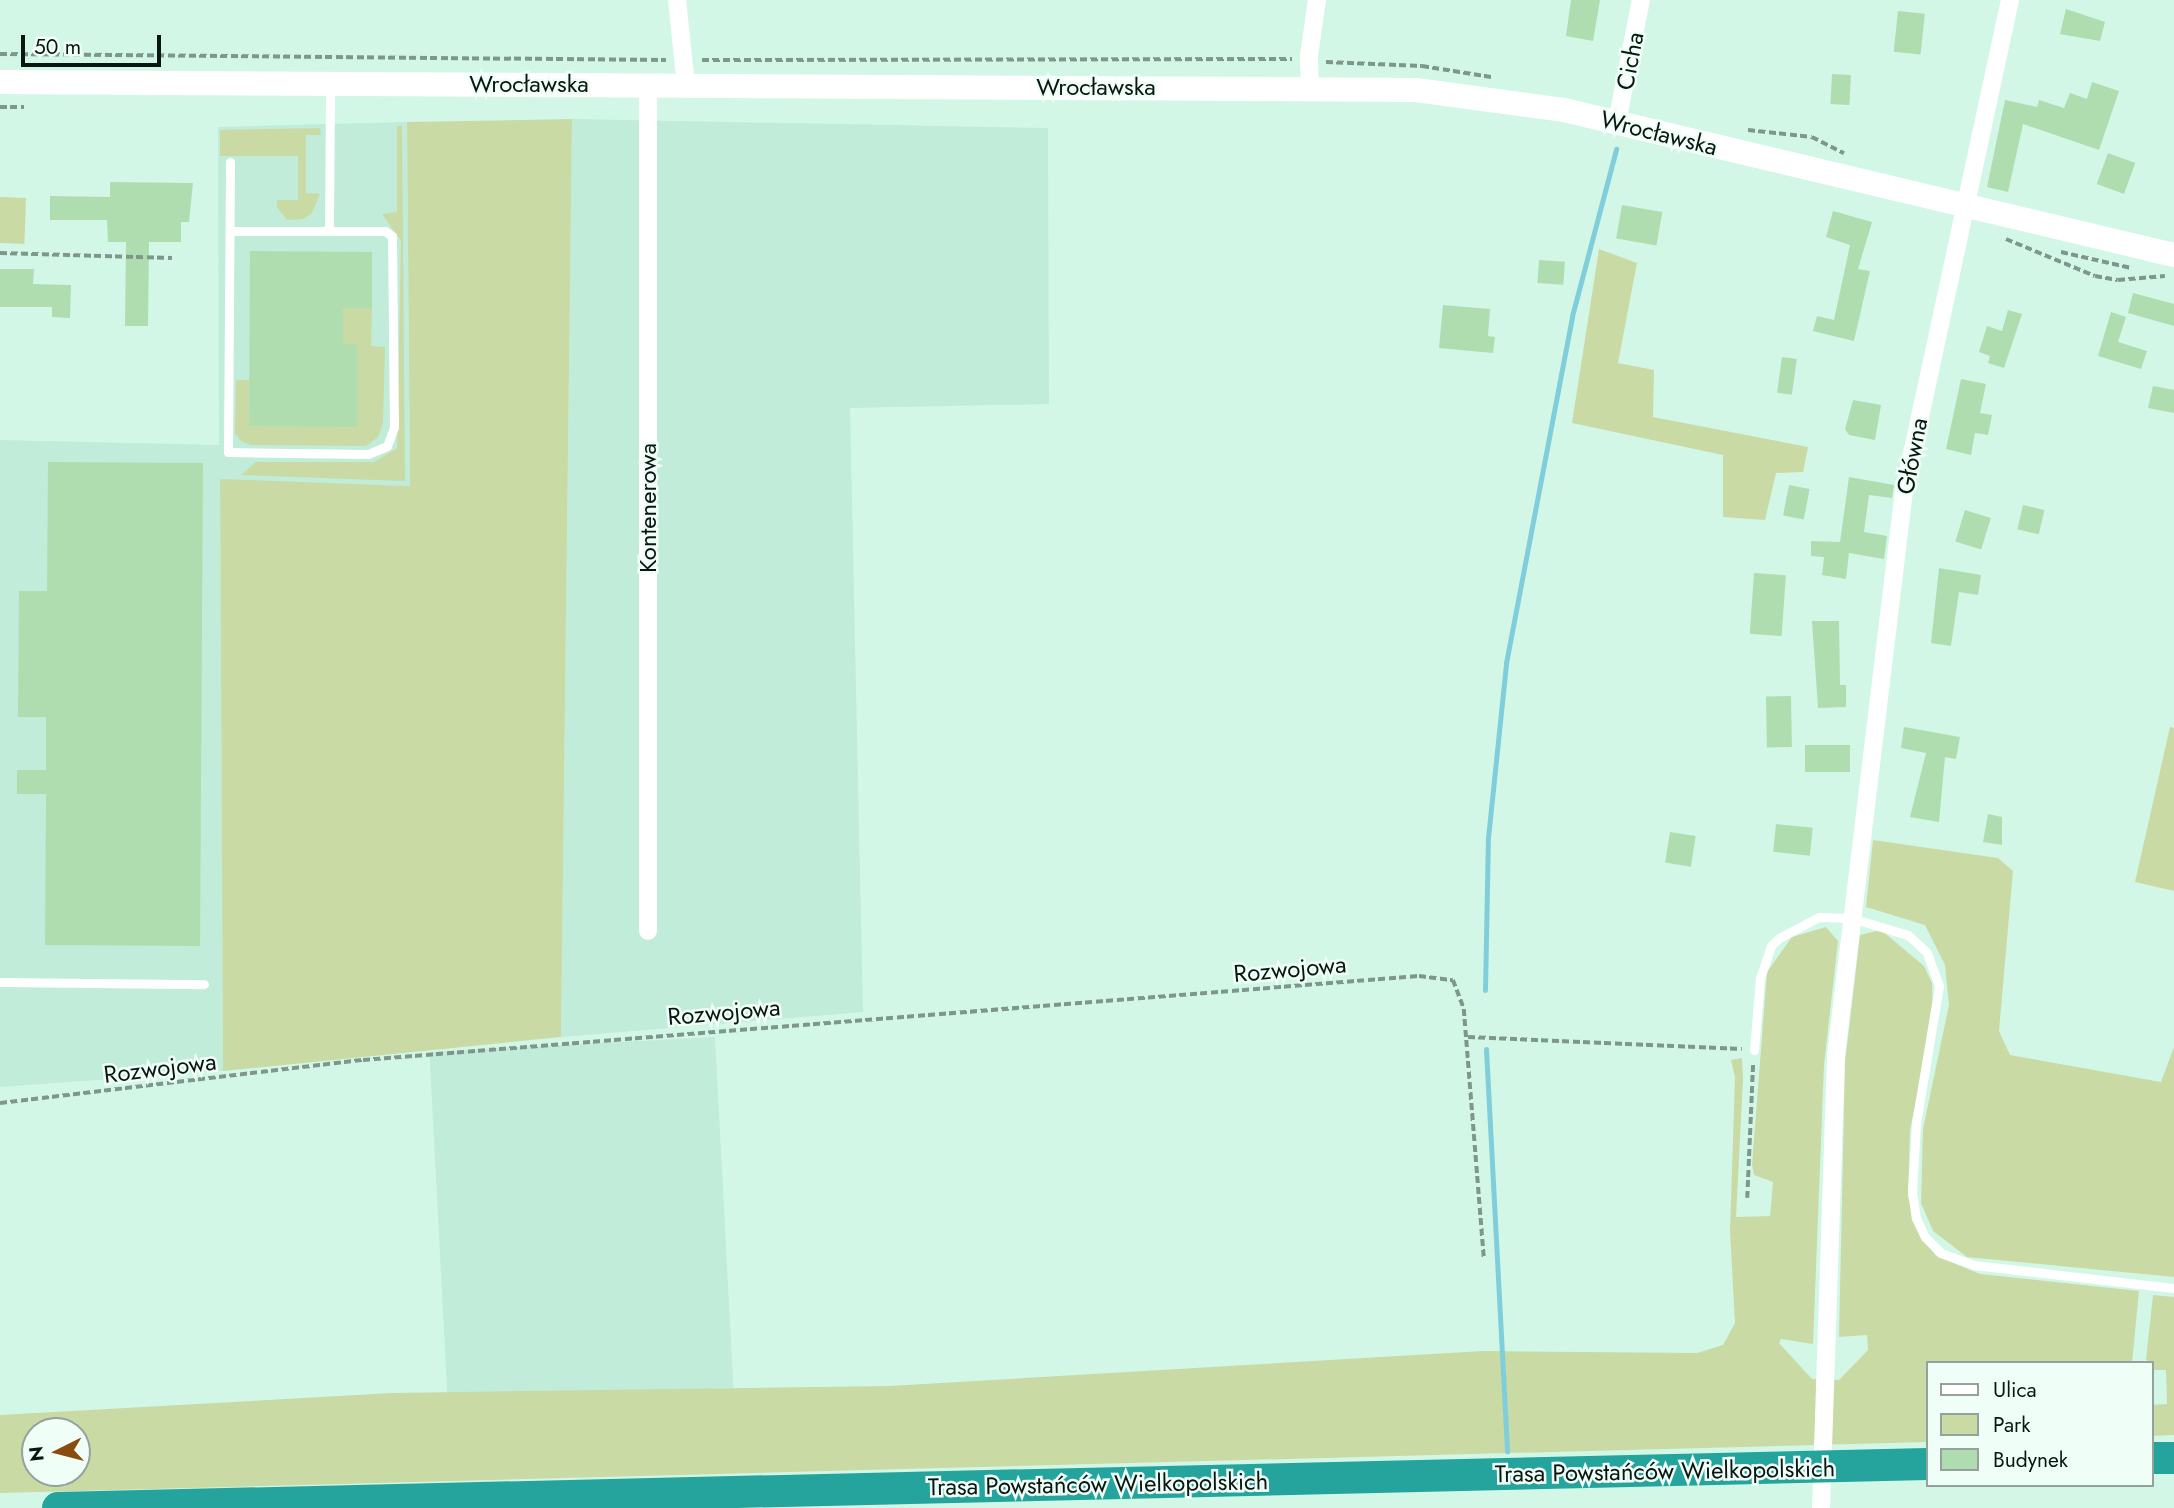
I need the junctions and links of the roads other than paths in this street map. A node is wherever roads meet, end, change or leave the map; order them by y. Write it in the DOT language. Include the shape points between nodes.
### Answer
graph roads {
  1 [pos="677,0"];
  2 [pos="1317,0"];
  3 [pos="1641,0"];
  4 [pos="2010,0"];
  5 [pos="0,82"];
  6 [pos="330,83"];
  7 [pos="648,85"];
  8 [pos="686,85"];
  9 [pos="1310,89"];
  10 [pos="1618,122"];
  11 [pos="230,162"];
  12 [pos="1965,208"];
  13 [pos="230,231"];
  14 [pos="329,231"];
  15 [pos="2174,255"];
  16 [pos="1851,918"];
  17 [pos="648,931"];
  18 [pos="0,982"];
  19 [pos="204,984"];
  20 [pos="1754,1050"];
  21 [pos="2174,1288"];
  22 [pos="2153,1458"];
  23 [pos="2174,1458"];
  24 [pos="1926,1464"];
  25 [pos="58,1508"];
  26 [pos="1821,1508"];
  1 -- 8 [label="street"];
  2 -- 9 [label="street" via="1309,57"];
  3 -- 10 [label="street, Cicha"];
  4 -- 12 [label="street, Główna"];
  5 -- 6 [label="main road, Wrocławska"];
  6 -- 7 [label="main road, Wrocławska"];
  6 -- 14 [label="lane"];
  7 -- 8 [label="main road, Wrocławska"];
  7 -- 17 [label="street, Kontenerowa"];
  8 -- 9 [label="main road, Wrocławska"];
  9 -- 10 [label="main road, Wrocławska" via="1416,90 1524,103"];
  10 -- 12 [label="main road, Wrocławska"];
  11 -- 13 [label="lane"];
  12 -- 15 [label="main road, Wrocławska"];
  12 -- 16 [label="street, Główna" via="1904,491"];
  13 -- 14 [label="lane"];
  13 -- 14 [label="lane" via="228,452 368,454 387,446 394,427 395,243 385,231"];
  16 -- 20 [label="lane" via="1819,917 1796,926 1771,946 1760,978"];
  16 -- 21 [label="lane" via="1908,935 1927,953 1939,986 1916,1124 1912,1191 1925,1237 1941,1253 1966,1264"];
  16 -- 26 [label="street, Główna" via="1836,1055"];
  18 -- 19 [label="lane"];
  22 -- 23 [label="highway"];
  24 -- 25 [label="highway, Trasa Powstańców Wielkopolskich"];
}
